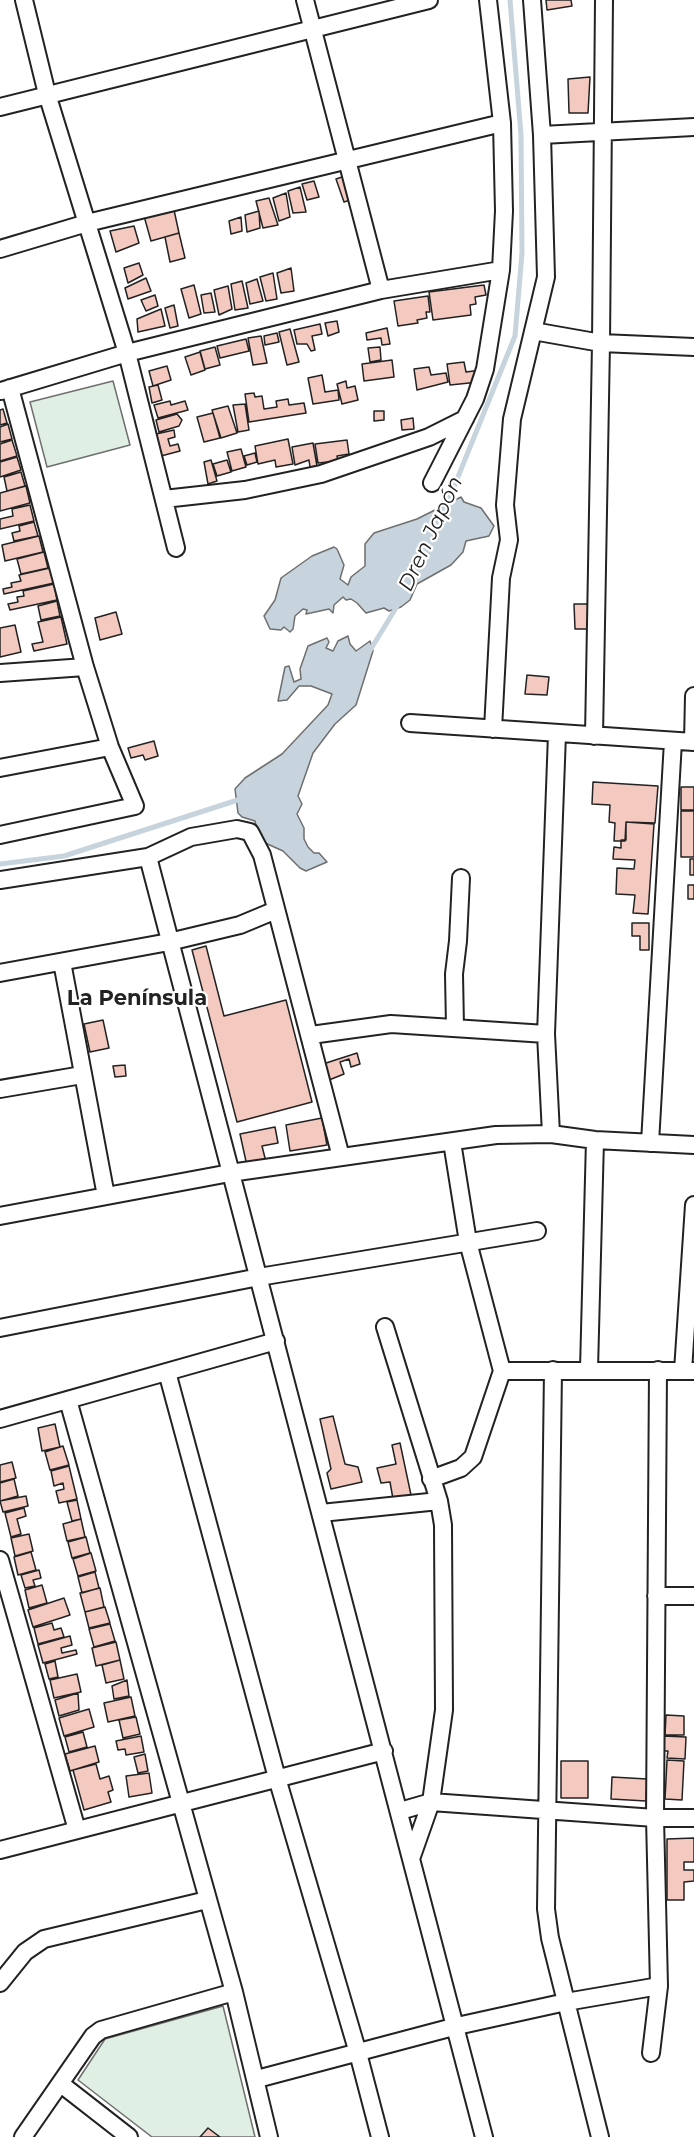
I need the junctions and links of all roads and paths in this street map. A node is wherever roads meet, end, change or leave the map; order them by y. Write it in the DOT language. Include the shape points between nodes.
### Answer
graph roads {
  1 [pos="24,0"];
  2 [pos="305,0"];
  3 [pos="429,0"];
  4 [pos="488,0"];
  5 [pos="532,0"];
  6 [pos="604,0"];
  7 [pos="313,28"];
  8 [pos="47,94"];
  9 [pos="0,107"];
  10 [pos="502,123"];
  11 [pos="694,128"];
  12 [pos="603,133"];
  13 [pos="542,135"];
  14 [pos="348,161"];
  15 [pos="87,223"];
  16 [pos="0,249"];
  17 [pos="501,270"];
  18 [pos="381,290"];
  19 [pos="532,331"];
  20 [pos="601,343"];
  21 [pos="694,347"];
  22 [pos="127,353"];
  23 [pos="5,389"];
  24 [pos="465,418"];
  25 [pos="432,483"];
  26 [pos="164,499"];
  27 [pos="176,548"];
  28 [pos="85,667"];
  29 [pos="0,673"];
  30 [pos="694,696"];
  31 [pos="410,723"];
  32 [pos="493,729"];
  33 [pos="557,734"];
  34 [pos="594,736"];
  35 [pos="673,741"];
  36 [pos="694,742"];
  37 [pos="110,747"];
  38 [pos="0,768"];
  39 [pos="0,835"];
  40 [pos="148,857"];
  41 [pos="461,878"];
  42 [pos="0,880"];
  43 [pos="276,910"];
  44 [pos="169,942"];
  45 [pos="62,962"];
  46 [pos="0,973"];
  47 [pos="455,1027"];
  48 [pos="546,1034"];
  49 [pos="310,1035"];
  50 [pos="82,1076"];
  51 [pos="0,1089"];
  52 [pos="551,1134"];
  53 [pos="595,1140"];
  54 [pos="452,1142"];
  55 [pos="650,1143"];
  56 [pos="694,1145"];
  57 [pos="341,1157"];
  58 [pos="230,1173"];
  59 [pos="106,1196"];
  60 [pos="694,1205"];
  61 [pos="0,1216"];
  62 [pos="537,1231"];
  63 [pos="468,1242"];
  64 [pos="259,1277"];
  65 [pos="385,1327"];
  66 [pos="0,1329"];
  67 [pos="276,1341"];
  68 [pos="588,1369"];
  69 [pos="553,1370"];
  70 [pos="658,1370"];
  71 [pos="502,1371"];
  72 [pos="688,1371"];
  73 [pos="166,1372"];
  74 [pos="68,1400"];
  75 [pos="0,1419"];
  76 [pos="431,1479"];
  77 [pos="439,1501"];
  78 [pos="321,1513"];
  79 [pos="0,1560"];
  80 [pos="656,1596"];
  81 [pos="694,1596"];
  82 [pos="384,1751"];
  83 [pos="277,1778"];
  84 [pos="431,1802"];
  85 [pos="180,1803"];
  86 [pos="547,1809"];
  87 [pos="400,1811"];
  88 [pos="655,1818"];
  89 [pos="694,1818"];
  90 [pos="77,1830"];
  91 [pos="0,1850"];
  92 [pos="412,1856"];
  93 [pos="207,1900"];
  94 [pos="0,1983"];
  95 [pos="658,1986"];
  96 [pos="234,1992"];
  97 [pos="566,2002"];
  98 [pos="457,2026"];
  99 [pos="358,2053"];
  100 [pos="651,2054"];
  101 [pos="257,2079"];
  102 [pos="62,2084"];
  103 [pos="23,2137"];
  104 [pos="129,2137"];
  105 [pos="269,2137"];
  106 [pos="380,2137"];
  107 [pos="484,2137"];
  108 [pos="600,2137"];
  1 -- 8 [label="street"];
  2 -- 7 [label="street"];
  3 -- 7 [label="street"];
  4 -- 10 [label="street"];
  5 -- 13 [label="street"];
  6 -- 12 [label="street"];
  7 -- 8 [label="street"];
  7 -- 14 [label="street"];
  8 -- 9 [label="street"];
  8 -- 15 [label="street"];
  10 -- 14 [label="street"];
  10 -- 17 [label="street"];
  11 -- 12 [label="street"];
  12 -- 13 [label="street"];
  12 -- 20 [label="street"];
  13 -- 19 [label="street" via="546,277"];
  14 -- 15 [label="street"];
  14 -- 18 [label="street"];
  15 -- 16 [label="street"];
  15 -- 22 [label="street"];
  17 -- 18 [label="street"];
  17 -- 24 [label="street" via="485,369"];
  18 -- 22 [label="street"];
  19 -- 20 [label="street"];
  19 -- 32 [label="street" via="512,419 505,506 509,540 501,579"];
  20 -- 21 [label="street"];
  20 -- 34 [label="street"];
  22 -- 23 [label="street"];
  22 -- 26 [label="street"];
  23 -- 28 [label="street"];
  24 -- 25 [label="street"];
  24 -- 26 [label="street" via="429,437 321,474 246,490"];
  26 -- 27 [label="street"];
  28 -- 29 [label="street"];
  28 -- 37 [label="street"];
  30 -- 36 [label="street"];
  31 -- 32 [label="street"];
  32 -- 33 [label="street"];
  33 -- 34 [label="street"];
  33 -- 48 [label="street"];
  34 -- 35 [label="street"];
  35 -- 36 [label="street"];
  35 -- 55 [label="street"];
  37 -- 38 [label="street"];
  37 -- 39 [label="street" via="135,806"];
  40 -- 42 [label="street"];
  40 -- 43 [label="street" via="191,837 237,829 250,832 262,855"];
  40 -- 44 [label="street"];
  41 -- 47 [label="street" via="454,974"];
  43 -- 44 [label="street" via="240,925"];
  43 -- 49 [label="street"];
  44 -- 45 [label="street"];
  44 -- 58 [label="street"];
  45 -- 46 [label="street"];
  45 -- 50 [label="street"];
  47 -- 48 [label="street"];
  47 -- 49 [label="street" via="391,1024"];
  48 -- 52 [label="street"];
  49 -- 57 [label="street"];
  50 -- 51 [label="street"];
  50 -- 59 [label="street"];
  52 -- 53 [label="street"];
  52 -- 54 [label="street"];
  53 -- 55 [label="street"];
  53 -- 68 [label="street"];
  54 -- 57 [label="street"];
  54 -- 63 [label="street"];
  55 -- 56 [label="street"];
  57 -- 58 [label="street"];
  58 -- 59 [label="street"];
  58 -- 64 [label="street"];
  59 -- 61 [label="street"];
  60 -- 72 [label="street"];
  62 -- 63 [label="street"];
  63 -- 64 [label="street"];
  63 -- 71 [label="street"];
  64 -- 66 [label="street"];
  64 -- 67 [label="street"];
  65 -- 76 [label="street"];
  67 -- 73 [label="street"];
  67 -- 78 [label="street"];
  68 -- 69 [label="street"];
  68 -- 70 [label="street"];
  69 -- 71 [label="street"];
  69 -- 86 [label="street"];
  70 -- 72 [label="street"];
  70 -- 80 [label="street"];
  71 -- 76 [label="street" via="473,1457 461,1468"];
  73 -- 74 [label="street"];
  73 -- 83 [label="street"];
  74 -- 75 [label="street"];
  74 -- 85 [label="street"];
  76 -- 77 [label="street"];
  77 -- 78 [label="street"];
  77 -- 84 [label="street" via="443,1525 444,1710"];
  78 -- 82 [label="street"];
  79 -- 90 [label="street"];
  80 -- 81 [label="street"];
  80 -- 88 [label="street"];
  82 -- 83 [label="street"];
  82 -- 87 [label="street"];
  83 -- 85 [label="street"];
  83 -- 99 [label="street"];
  84 -- 86 [label="street"];
  84 -- 87 [label="street"];
  84 -- 92 [label="street"];
  85 -- 90 [label="street"];
  85 -- 93 [label="street"];
  86 -- 88 [label="street"];
  86 -- 97 [label="street" via="546,1909"];
  87 -- 92 [label="street"];
  88 -- 89 [label="street"];
  88 -- 95 [label="street"];
  90 -- 91 [label="street"];
  92 -- 98 [label="street"];
  93 -- 94 [label="street" via="44,1939 25,1952"];
  93 -- 96 [label="street"];
  95 -- 97 [label="street"];
  95 -- 100 [label="street"];
  96 -- 101 [label="street"];
  96 -- 102 [label="street" via="101,2030"];
  97 -- 98 [label="street"];
  97 -- 108 [label="street"];
  98 -- 99 [label="street"];
  98 -- 107 [label="street"];
  99 -- 101 [label="street"];
  99 -- 106 [label="street"];
  101 -- 105 [label="street"];
  102 -- 103 [label="street"];
  102 -- 104 [label="street"];
}
